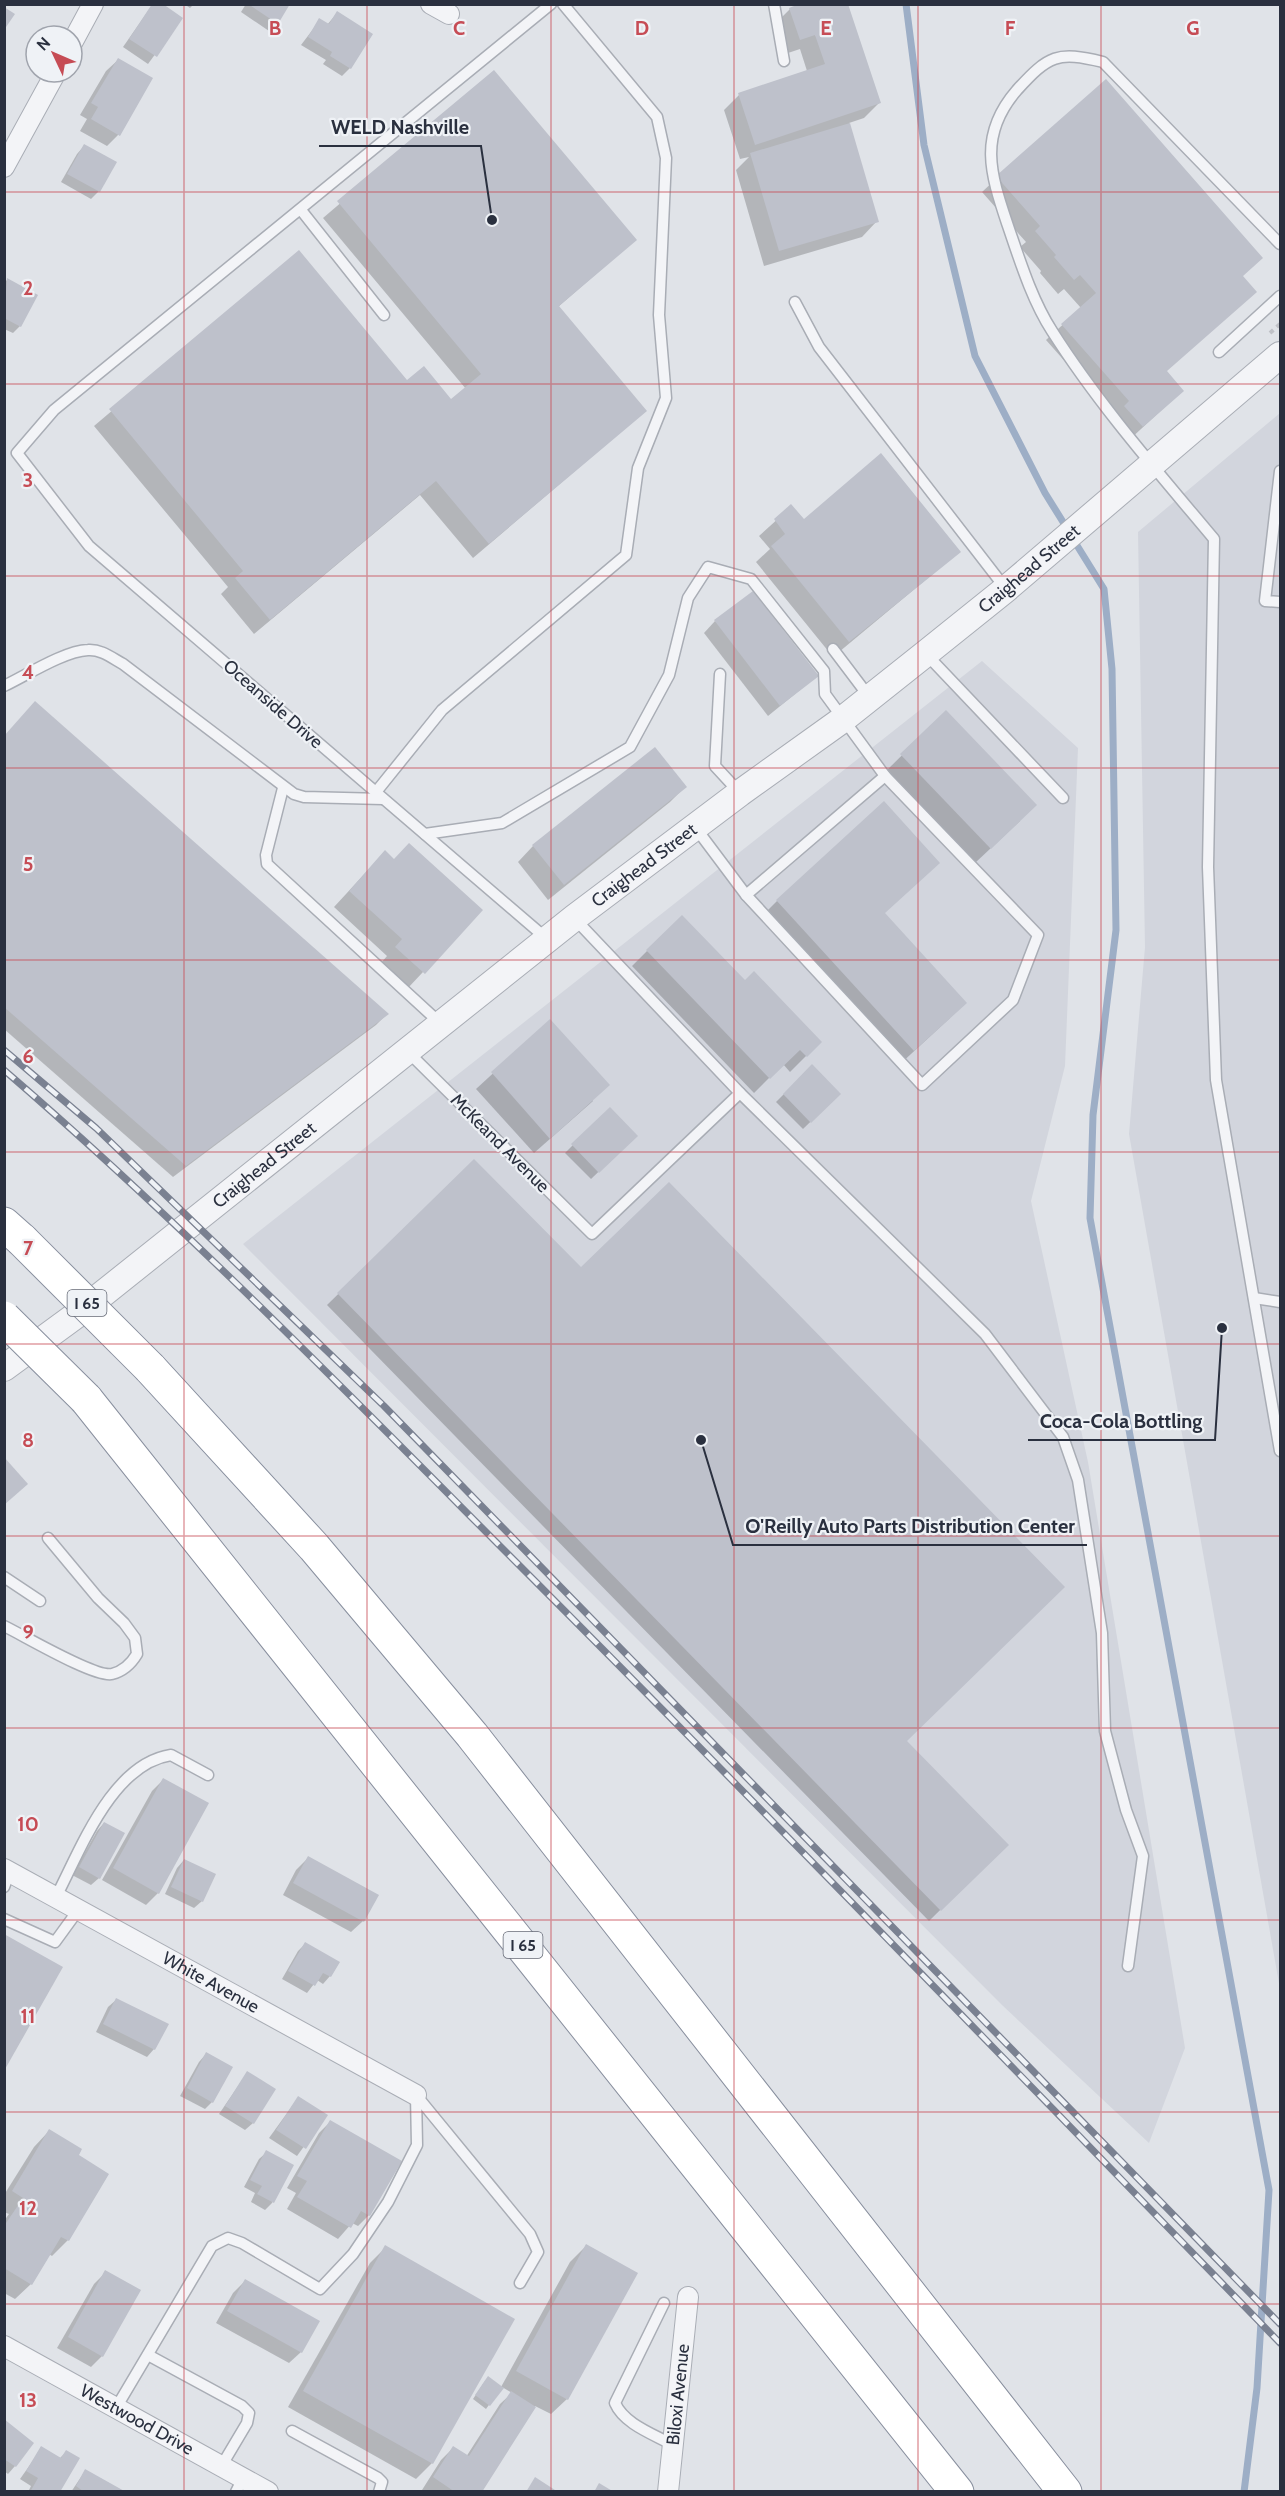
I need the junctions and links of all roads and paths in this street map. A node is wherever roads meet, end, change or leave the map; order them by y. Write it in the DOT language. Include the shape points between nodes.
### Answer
graph roads {
  1 [pos="93,4"];
  2 [pos="431,4"];
  3 [pos="551,4"];
  4 [pos="563,4"];
  5 [pos="774,4"];
  6 [pos="449,14"];
  7 [pos="82,24"];
  8 [pos="784,61"];
  9 [pos="50,84"];
  10 [pos="4,168"];
  11 [pos="301,210"];
  12 [pos="1281,244"];
  13 [pos="1281,296"];
  14 [pos="795,302"];
  15 [pos="384,315"];
  16 [pos="1219,352"];
  17 [pos="1281,355"];
  18 [pos="1281,471"];
  19 [pos="1144,473"];
  20 [pos="1014,582"];
  21 [pos="1281,602"];
  22 [pos="833,649"];
  23 [pos="925,654"];
  24 [pos="720,674"];
  25 [pos="4,686"];
  26 [pos="870,698"];
  27 [pos="842,720"];
  28 [pos="885,776"];
  29 [pos="284,788"];
  30 [pos="740,793"];
  31 [pos="379,795"];
  32 [pos="1064,798"];
  33 [pos="695,827"];
  34 [pos="425,834"];
  35 [pos="746,895"];
  36 [pos="574,918"];
  37 [pos="547,939"];
  38 [pos="440,1023"];
  39 [pos="407,1051"];
  40 [pos="740,1093"];
  41 [pos="13,1232"];
  42 [pos="1254,1298"];
  43 [pos="1281,1302"];
  44 [pos="4,1318"];
  45 [pos="4,1368"];
  46 [pos="1281,1451"];
  47 [pos="48,1538"];
  48 [pos="4,1577"];
  49 [pos="40,1601"];
  50 [pos="4,1626"];
  51 [pos="208,1776"];
  52 [pos="6,1876"];
  53 [pos="56,1897"];
  54 [pos="79,1909"];
  55 [pos="4,1919"];
  56 [pos="1128,1966"];
  57 [pos="416,2095"];
  58 [pos="520,2283"];
  59 [pos="688,2297"];
  60 [pos="664,2303"];
  61 [pos="4,2346"];
  62 [pos="148,2355"];
  63 [pos="116,2408"];
  64 [pos="292,2431"];
  65 [pos="673,2445"];
  66 [pos="222,2465"];
  67 [pos="240,2485"];
  68 [pos="268,2492"];
  69 [pos="379,2492"];
  70 [pos="668,2492"];
  71 [pos="957,2492"];
  72 [pos="1065,2492"];
  1 -- 7 [label="street"];
  2 -- 6 [label="street"];
  3 -- 11 [label="lane"];
  4 -- 31 [label="lane" via="657,117 666,158 659,315 666,398 638,468 626,555 442,710"];
  5 -- 8 [label="lane"];
  9 -- 10 [label="street"];
  11 -- 15 [label="lane"];
  11 -- 31 [label="lane, Oceanside Drive" via="54,410 17,453 89,546"];
  12 -- 19 [label="lane" via="1103,62 1071,54 1040,64 1007,102 990,142 993,180 1032,289 1050,330 1113,417"];
  13 -- 16 [label="lane"];
  14 -- 20 [label="lane" via="819,347"];
  17 -- 19 [label="street, Craighead Street"];
  18 -- 21 [label="lane" via="1265,602"];
  19 -- 20 [label="street, Craighead Street"];
  19 -- 42 [label="lane" via="1214,539 1208,867 1216,1080"];
  20 -- 23 [label="street, Craighead Street"];
  22 -- 26 [label="lane"];
  23 -- 26 [label="street, Craighead Street"];
  23 -- 32 [label="lane"];
  24 -- 30 [label="lane" via="715,766"];
  25 -- 29 [label="lane" via="74,653 104,653"];
  26 -- 27 [label="street, Craighead Street"];
  27 -- 28 [label="lane"];
  27 -- 30 [label="street, Craighead Street"];
  27 -- 34 [label="lane" via="825,694 824,671 751,579 708,567 688,598 669,675 630,747 502,823"];
  28 -- 35 [label="lane"];
  28 -- 35 [label="lane" via="1038,935 1013,1000 922,1085"];
  29 -- 31 [label="lane" via="304,797"];
  29 -- 38 [label="lane" via="267,864"];
  30 -- 33 [label="street, Craighead Street"];
  31 -- 34 [label="lane, Oceanside Drive"];
  33 -- 35 [label="lane"];
  33 -- 36 [label="street, Craighead Street"];
  34 -- 37 [label="lane, Oceanside Drive"];
  36 -- 37 [label="street, Craighead Street"];
  36 -- 40 [label="lane"];
  37 -- 38 [label="street, Craighead Street"];
  38 -- 39 [label="street, Craighead Street"];
  39 -- 40 [label="lane, McKeand Avenue" via="592,1234"];
  39 -- 45 [label="street, Craighead Street" via="75,1316"];
  40 -- 56 [label="lane" via="985,1334 1063,1437 1078,1480 1102,1633 1105,1731 1143,1856"];
  41 -- 72 [label="highway, I 65, bridge" via="150,1368 314,1547 472,1735"];
  42 -- 43 [label="lane"];
  42 -- 46 [label="lane"];
  44 -- 71 [label="highway, I 65, bridge" via="87,1399"];
  47 -- 50 [label="lane" via="124,1623 135,1638 137,1654 129,1666 105,1674"];
  48 -- 49 [label="lane"];
  51 -- 53 [label="lane" via="171,1755 146,1762 129,1776 100,1813"];
  52 -- 53 [label="street, White Avenue"];
  53 -- 54 [label="street, White Avenue"];
  54 -- 55 [label="lane" via="55,1942"];
  54 -- 57 [label="street, White Avenue"];
  57 -- 58 [label="lane" via="530,2234 538,2252"];
  57 -- 62 [label="lane" via="417,2145 388,2202 353,2254 320,2289 228,2238 212,2247"];
  59 -- 65 [label="street, Biloxi Avenue"];
  60 -- 65 [label="lane" via="615,2403 631,2421"];
  61 -- 63 [label="street, Westwood Drive"];
  62 -- 63 [label="lane"];
  62 -- 66 [label="lane" via="249,2413"];
  63 -- 66 [label="street, Westwood Drive"];
  64 -- 69 [label="lane" via="378,2478 382,2482"];
  65 -- 70 [label="street, Biloxi Avenue"];
  66 -- 67 [label="street, Westwood Drive"];
  67 -- 68 [label="street, Westwood Drive"];
}
